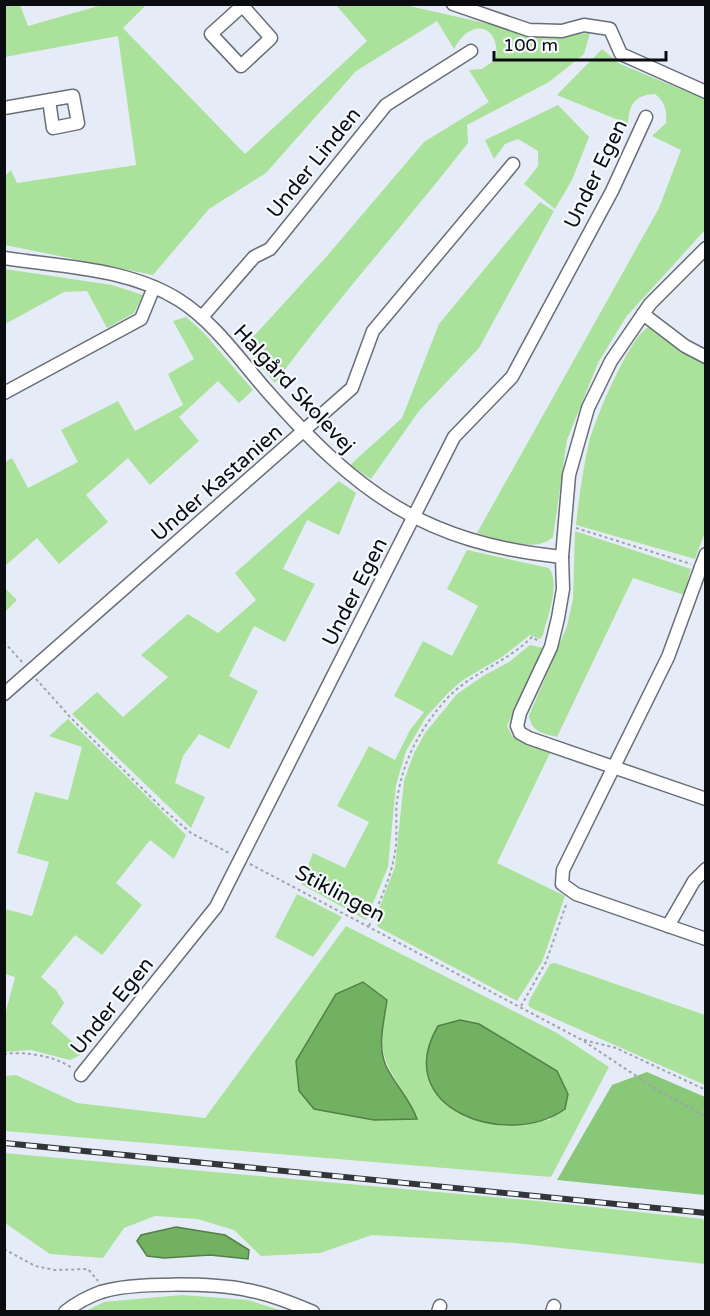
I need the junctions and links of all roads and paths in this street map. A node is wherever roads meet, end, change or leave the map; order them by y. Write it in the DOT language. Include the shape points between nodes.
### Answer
graph roads {
  1 [pos="453,4"];
  2 [pos="241,5"];
  3 [pos="471,51"];
  4 [pos="705,92"];
  5 [pos="49,100"];
  6 [pos="4,108"];
  7 [pos="646,117"];
  8 [pos="513,164"];
  9 [pos="705,249"];
  10 [pos="4,258"];
  11 [pos="154,287"];
  12 [pos="643,314"];
  13 [pos="202,317"];
  14 [pos="705,357"];
  15 [pos="4,393"];
  16 [pos="304,433"];
  17 [pos="414,518"];
  18 [pos="565,525"];
  19 [pos="705,554"];
  20 [pos="562,557"];
  21 [pos="703,567"];
  22 [pos="4,642"];
  23 [pos="551,647"];
  24 [pos="30,672"];
  25 [pos="4,694"];
  26 [pos="612,767"];
  27 [pos="705,799"];
  28 [pos="242,860"];
  29 [pos="705,868"];
  30 [pos="571,890"];
  31 [pos="369,926"];
  32 [pos="668,926"];
  33 [pos="705,939"];
  34 [pos="521,1006"];
  35 [pos="582,1040"];
  36 [pos="4,1054"];
  37 [pos="81,1076"];
  38 [pos="705,1090"];
  39 [pos="705,1118"];
  40 [pos="4,1249"];
  41 [pos="103,1292"];
  42 [pos="64,1311"];
  43 [pos="313,1311"];
  1 -- 4 [label="street" via="529,30 562,31 584,25 610,29 621,54"];
  2 -- 2 [label="street" via="212,34 241,66 271,38"];
  3 -- 13 [label="street, Under Linden" via="386,105 270,249 255,257"];
  5 -- 6 [label="street"];
  7 -- 17 [label="street, Under Egen" via="612,191 512,377 453,437"];
  8 -- 16 [label="street, Under Kastanien" via="373,331 352,388"];
  9 -- 12 [label="street"];
  10 -- 11 [label="street, Halgård Skolevej" via="112,273"];
  11 -- 13 [label="street, Halgård Skolevej"];
  11 -- 15 [label="street" via="141,319"];
  12 -- 14 [label="street"];
  12 -- 18 [label="street" via="611,361 588,408 569,475"];
  13 -- 16 [label="street, Halgård Skolevej"];
  16 -- 17 [label="street, Halgård Skolevej" via="376,496"];
  16 -- 24 [label="street, Under Kastanien"];
  17 -- 20 [label="street, Halgård Skolevej" via="475,542"];
  17 -- 28 [label="street, Under Egen"];
  18 -- 20 [label="street"];
  18 -- 21 [label="path"];
  19 -- 21 [label="street"];
  20 -- 23 [label="street" via="563,590"];
  21 -- 26 [label="street" via="668,657"];
  22 -- 24 [label="path, Stiklingen"];
  23 -- 26 [label="street" via="520,713 520,733"];
  23 -- 31 [label="path" via="532,637 507,658 469,680 445,700 415,741 399,792 391,873"];
  24 -- 25 [label="street, Under Kastanien"];
  24 -- 28 [label="path, Stiklingen" via="71,718 177,821 191,833"];
  26 -- 27 [label="street"];
  26 -- 30 [label="street" via="563,870 562,884"];
  28 -- 31 [label="path, Stiklingen"];
  28 -- 37 [label="street, Under Egen" via="216,908"];
  29 -- 32 [label="street"];
  30 -- 32 [label="street"];
  30 -- 34 [label="path" via="546,962"];
  31 -- 34 [label="path, Stiklingen"];
  32 -- 33 [label="street"];
  34 -- 35 [label="path, Stiklingen"];
  35 -- 38 [label="path" via="616,1048"];
  35 -- 39 [label="path, Stiklingen"];
  36 -- 37 [label="path" via="29,1053 64,1062"];
  40 -- 41 [label="path" via="35,1266 88,1269 95,1274"];
  41 -- 42 [label="street"];
  41 -- 43 [label="street" via="128,1287 213,1286 247,1290"];
}
